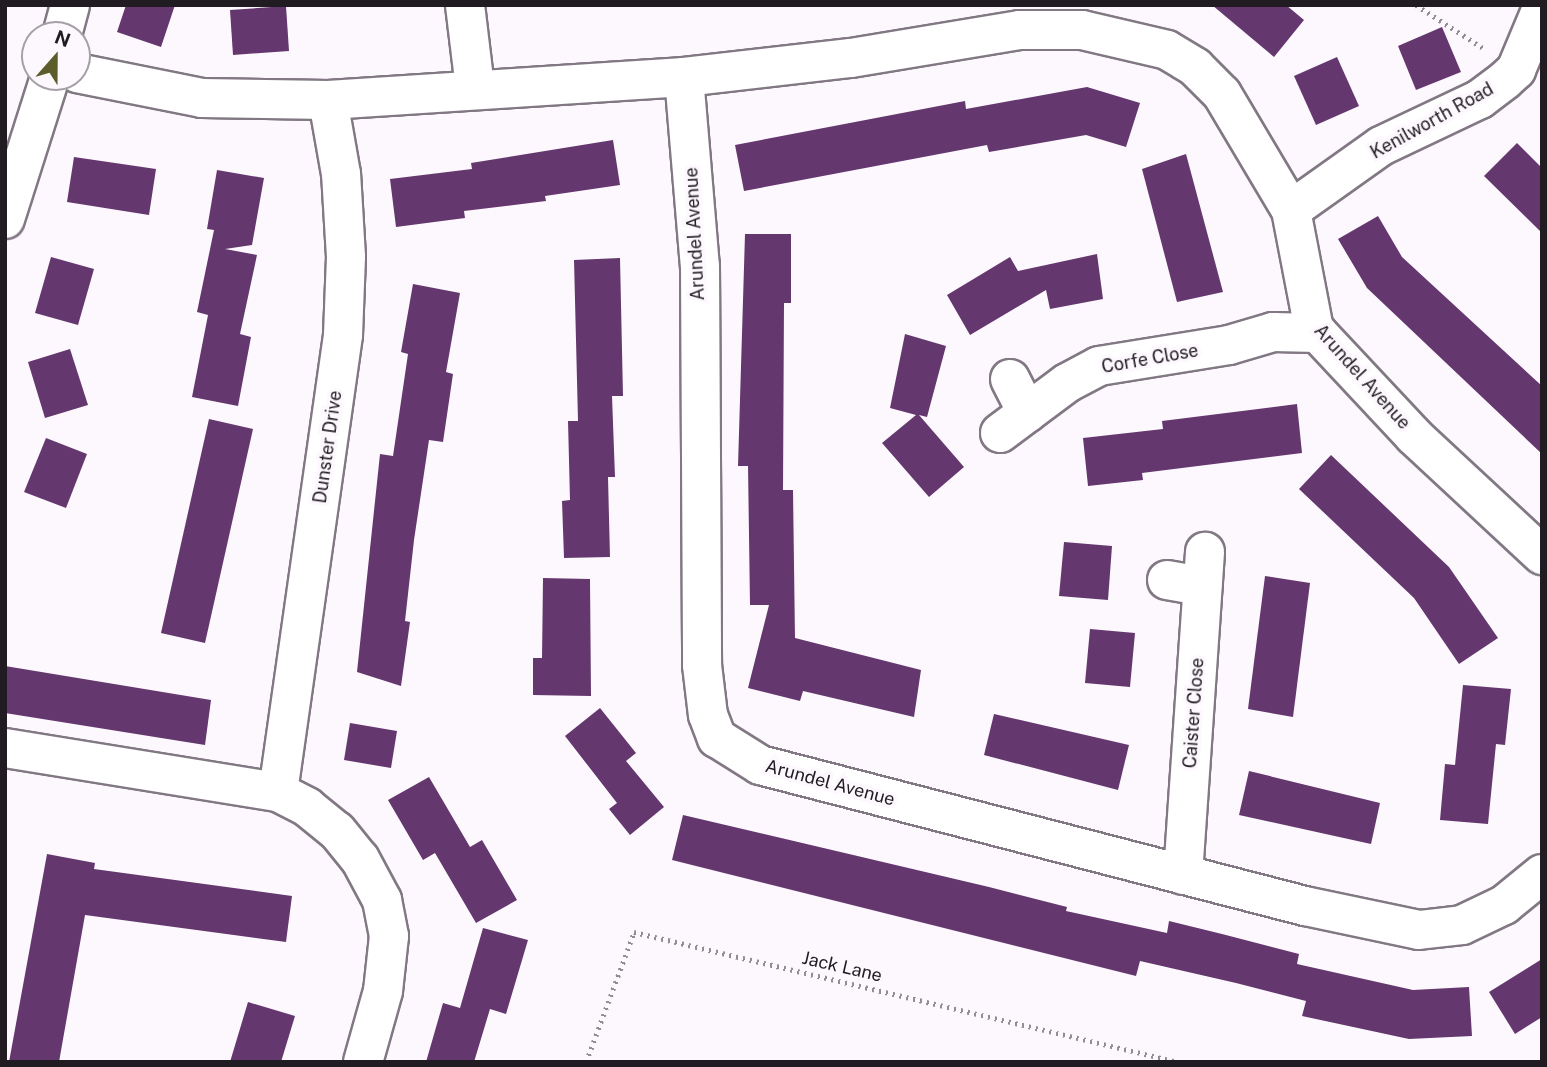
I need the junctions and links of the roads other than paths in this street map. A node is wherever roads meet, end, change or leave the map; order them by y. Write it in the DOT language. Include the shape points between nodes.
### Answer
graph roads {
  1 [pos="465,5"];
  2 [pos="1542,8"];
  3 [pos="91,76"];
  4 [pos="1529,76"];
  5 [pos="684,77"];
  6 [pos="475,88"];
  7 [pos="46,91"];
  8 [pos="328,100"];
  9 [pos="1291,210"];
  10 [pos="5,219"];
  11 [pos="1318,332"];
  12 [pos="1010,379"];
  13 [pos="1542,555"];
  14 [pos="1191,573"];
  15 [pos="5,748"];
  16 [pos="278,792"];
  17 [pos="1542,874"];
  18 [pos="1183,875"];
  19 [pos="363,1062"];
  1 -- 6 [label="street"];
  2 -- 4 [label="street, Kenilworth Road"];
  3 -- 8 [label="street, Arundel Avenue" via="202,98"];
  4 -- 9 [label="street, Kenilworth Road" via="1381,146"];
  5 -- 6 [label="street, Arundel Avenue"];
  5 -- 9 [label="street, Arundel Avenue" via="851,58 1020,30 1082,30 1124,36 1167,50 1195,67 1222,94"];
  5 -- 18 [label="street, Arundel Avenue" via="700,266 702,665 708,715 717,738 760,765"];
  6 -- 8 [label="street, Arundel Avenue"];
  7 -- 10 [label="street"];
  8 -- 16 [label="street, Dunster Drive" via="343,202 343,335"];
  9 -- 11 [label="street, Arundel Avenue" via="1306,300"];
  11 -- 12 [label="street, Corfe Close" via="1273,332 1229,345 1099,366 1014,423"];
  11 -- 13 [label="street, Arundel Avenue" via="1414,436"];
  14 -- 18 [label="street, Caister Close"];
  15 -- 16 [label="street"];
  16 -- 19 [label="street" via="337,831 360,859 382,900 389,936 383,991"];
  17 -- 18 [label="street, Arundel Avenue" via="1504,905 1462,925 1419,930"];
}
